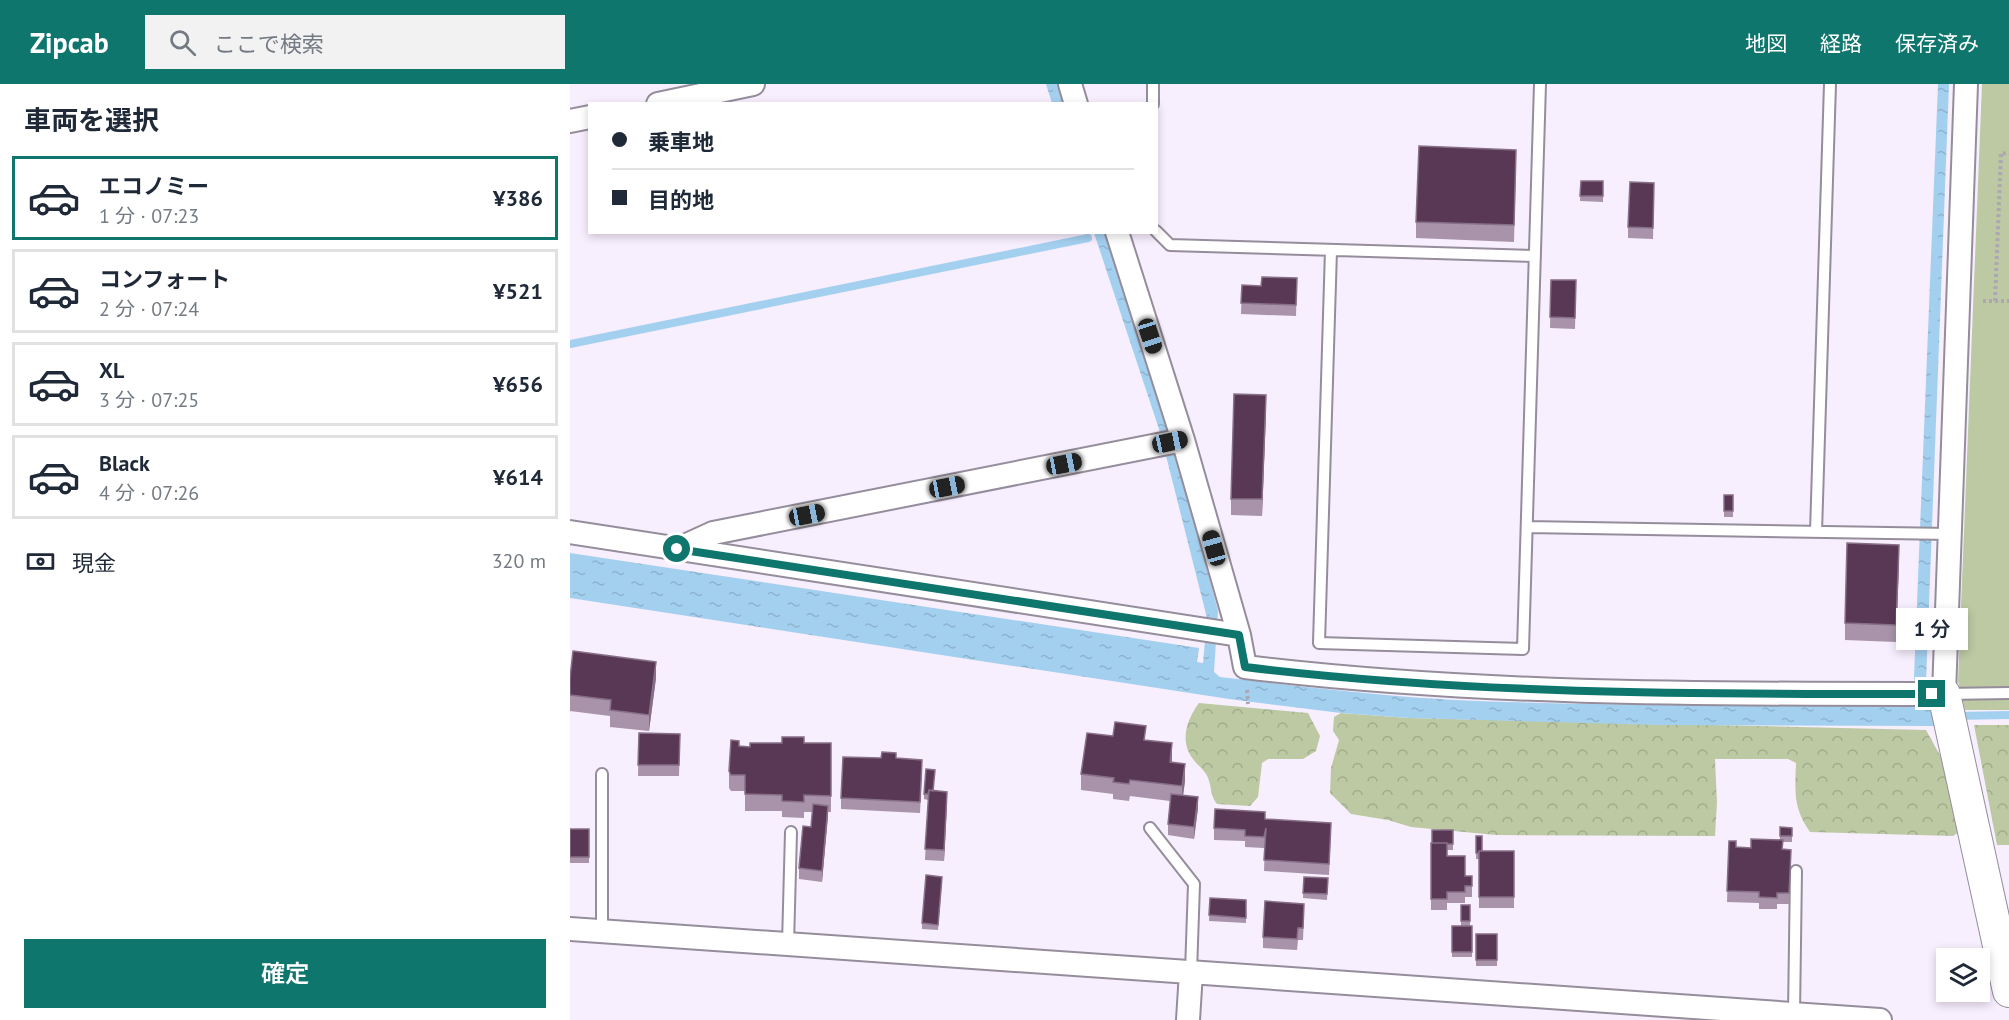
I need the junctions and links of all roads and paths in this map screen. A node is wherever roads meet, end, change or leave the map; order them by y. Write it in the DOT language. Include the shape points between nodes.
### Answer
graph roads {
  1 [pos="753,84"];
  2 [pos="1070,84"];
  3 [pos="1153,84"];
  4 [pos="1540,84"];
  5 [pos="1830,84"];
  6 [pos="1966,84"];
  7 [pos="668,102"];
  8 [pos="1075,102"];
  9 [pos="1153,102"];
  10 [pos="588,118"];
  11 [pos="570,122"];
  12 [pos="2009,154"];
  13 [pos="1158,233"];
  14 [pos="1118,234"];
  15 [pos="1331,250"];
  16 [pos="1535,256"];
  17 [pos="1995,301"];
  18 [pos="1183,440"];
  19 [pos="1527,527"];
  20 [pos="570,532"];
  21 [pos="1816,532"];
  22 [pos="1943,534"];
  23 [pos="677,549"];
  24 [pos="1233,634"];
  25 [pos="2009,693"];
  26 [pos="1929,694"];
  27 [pos="602,774"];
  28 [pos="1150,828"];
  29 [pos="791,832"];
  30 [pos="1796,871"];
  31 [pos="570,928"];
  32 [pos="602,931"];
  33 [pos="788,944"];
  34 [pos="1191,972"];
  35 [pos="2009,991"];
  36 [pos="1794,1014"];
  37 [pos="1188,1020"];
  38 [pos="1880,1020"];
  1 -- 7 [label="street"];
  2 -- 8 [label="street"];
  3 -- 9 [label="lane"];
  4 -- 16 [label="lane"];
  5 -- 21 [label="lane"];
  6 -- 22 [label="street"];
  10 -- 11 [label="street"];
  12 -- 17 [label="path" via="2001,153"];
  13 -- 15 [label="lane" via="1170,245"];
  14 -- 18 [label="street"];
  15 -- 16 [label="lane"];
  15 -- 19 [label="lane" via="1319,643 1523,649"];
  16 -- 19 [label="lane"];
  18 -- 23 [label="street" via="714,533"];
  18 -- 24 [label="street"];
  19 -- 21 [label="lane"];
  20 -- 23 [label="street"];
  21 -- 22 [label="lane"];
  22 -- 26 [label="street"];
  23 -- 24 [label="street"];
  24 -- 26 [label="street" via="1245,667 1350,680 1661,694"];
  25 -- 26 [label="lane"];
  26 -- 35 [label="street" via="1951,731"];
  27 -- 32 [label="lane"];
  28 -- 34 [label="lane" via="1194,884"];
  29 -- 33 [label="lane"];
  30 -- 36 [label="lane"];
  31 -- 32 [label="street"];
  32 -- 33 [label="street"];
  33 -- 34 [label="street"];
  34 -- 36 [label="street"];
  34 -- 37 [label="street"];
  36 -- 38 [label="street"];
}
